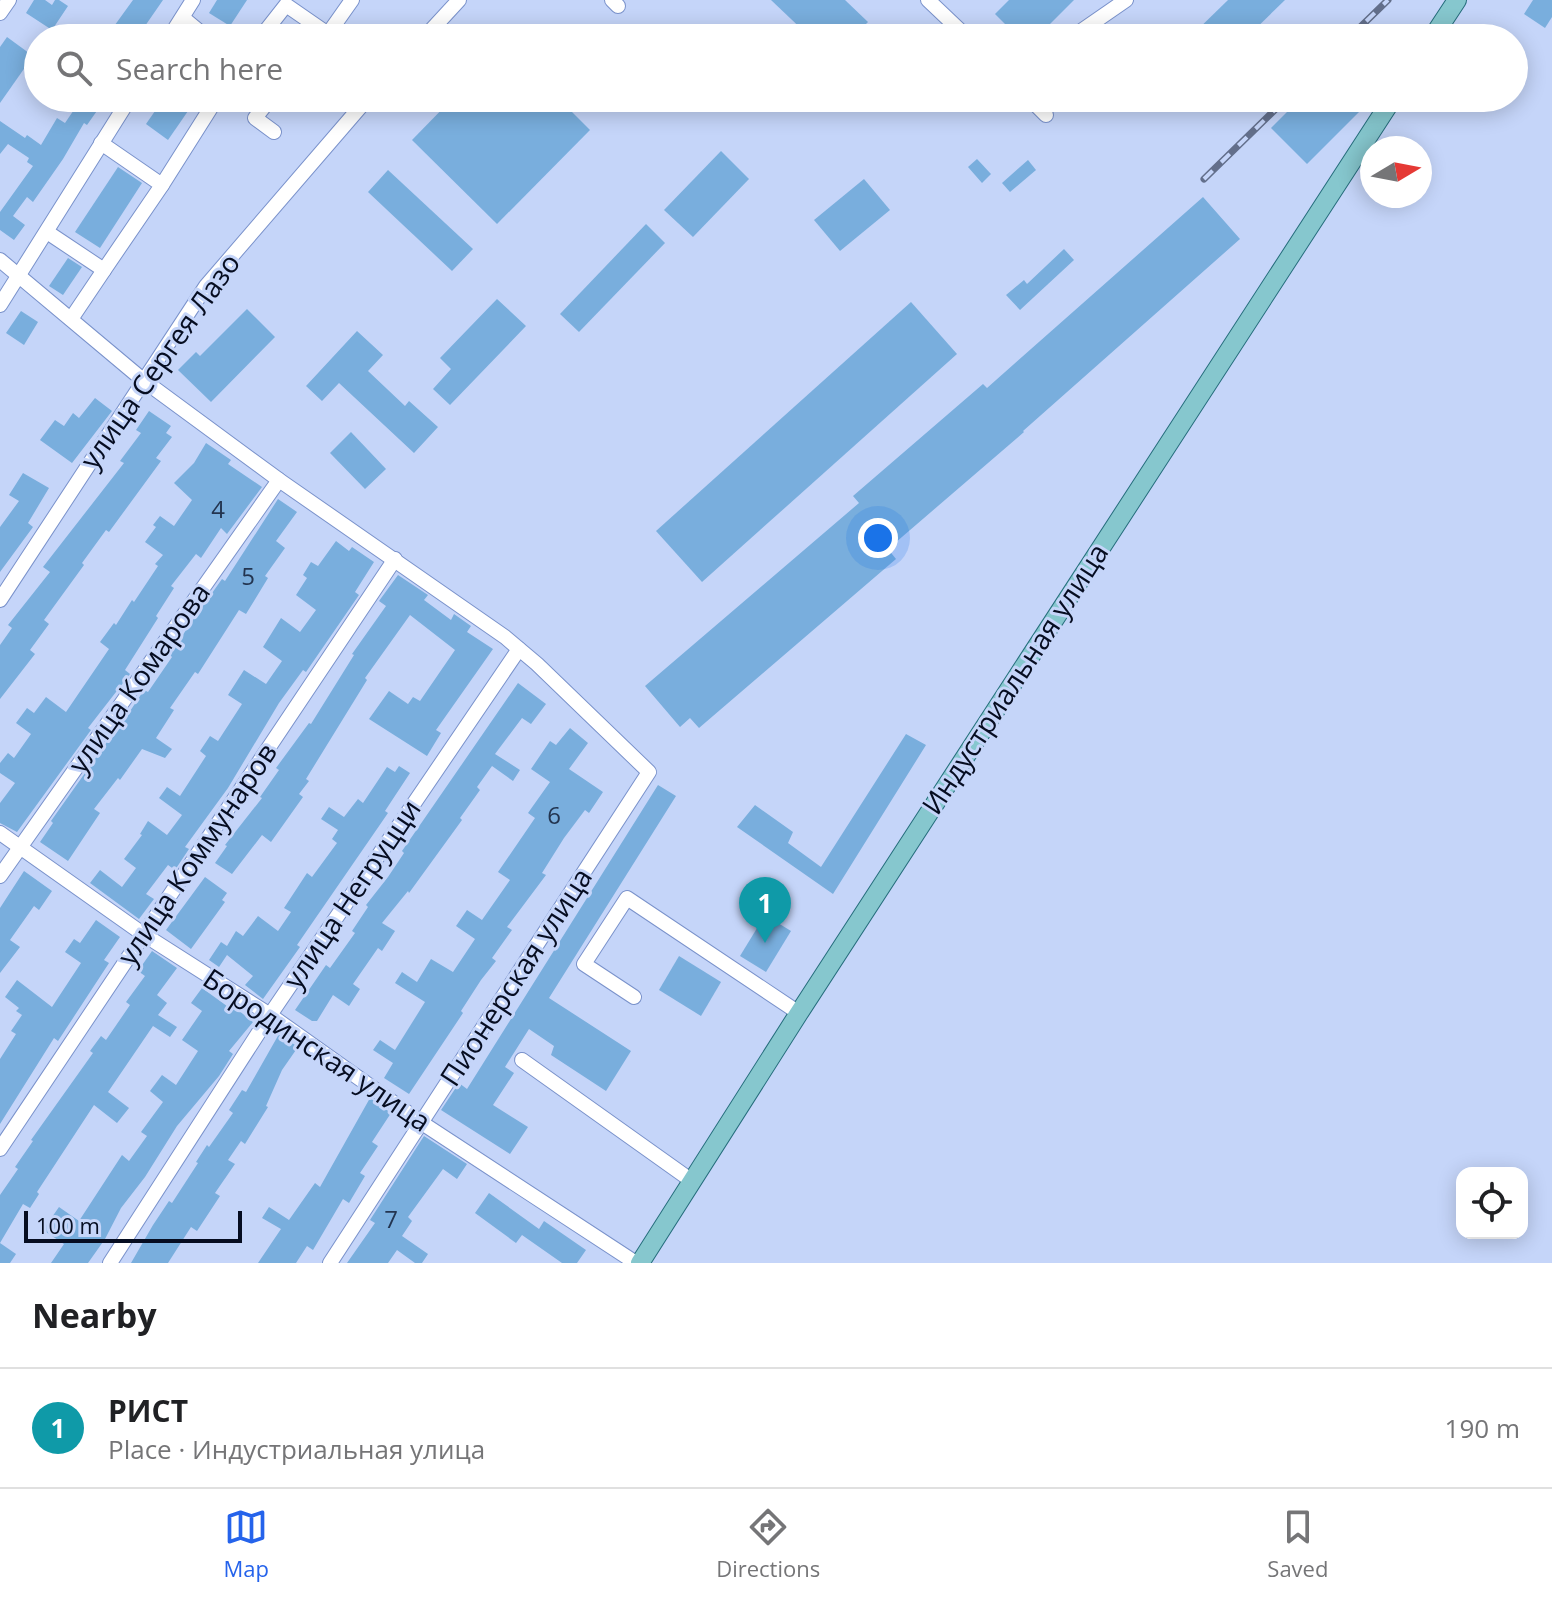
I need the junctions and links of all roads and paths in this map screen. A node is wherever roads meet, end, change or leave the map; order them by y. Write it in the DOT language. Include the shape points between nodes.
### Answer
graph roads {
  1 [pos="193,0"];
  2 [pos="352,0"];
  3 [pos="459,0"];
  4 [pos="928,0"];
  5 [pos="1126,0"];
  6 [pos="1457,0"];
  7 [pos="286,2"];
  8 [pos="183,18"];
  9 [pos="179,24"];
  10 [pos="190,24"];
  11 [pos="270,24"];
  12 [pos="315,24"];
  13 [pos="335,24"];
  14 [pos="437,24"];
  15 [pos="953,24"];
  16 [pos="1091,24"];
  17 [pos="1441,24"];
  18 [pos="121,112"];
  19 [pos="208,112"];
  20 [pos="260,112"];
  21 [pos="356,112"];
  22 [pos="1043,112"];
  23 [pos="1384,112"];
  24 [pos="1046,115"];
  25 [pos="274,132"];
  26 [pos="101,143"];
  27 [pos="162,185"];
  28 [pos="47,232"];
  29 [pos="0,260"];
  30 [pos="104,270"];
  31 [pos="20,275"];
  32 [pos="0,305"];
  33 [pos="71,319"];
  34 [pos="143,380"];
  35 [pos="279,480"];
  36 [pos="395,559"];
  37 [pos="0,600"];
  38 [pos="519,649"];
  39 [pos="0,833"];
  40 [pos="19,847"];
  41 [pos="0,876"];
  42 [pos="143,934"];
  43 [pos="634,997"];
  44 [pos="799,1013"];
  45 [pos="270,1015"];
  46 [pos="522,1060"];
  47 [pos="422,1123"];
  48 [pos="0,1149"];
  49 [pos="692,1181"];
  50 [pos="110,1263"];
  51 [pos="330,1263"];
  52 [pos="638,1263"];
  1 -- 8 [label="street"];
  2 -- 13 [label="street"];
  3 -- 14 [label="street"];
  4 -- 15 [label="street"];
  5 -- 16 [label="street"];
  6 -- 17 [label="main road"];
  7 -- 11 [label="street"];
  7 -- 12 [label="street"];
  8 -- 9 [label="street"];
  8 -- 10 [label="street"];
  18 -- 26 [label="street"];
  19 -- 27 [label="street"];
  20 -- 25 [label="street" via="255,118"];
  21 -- 34 [label="street, улица Сергея Лазо" via="206,286"];
  22 -- 24 [label="street"];
  23 -- 44 [label="main road, Индустриальная улица"];
  26 -- 27 [label="street"];
  26 -- 28 [label="street"];
  27 -- 30 [label="street"];
  28 -- 30 [label="street"];
  28 -- 31 [label="street"];
  29 -- 31 [label="street"];
  30 -- 33 [label="street"];
  31 -- 32 [label="street"];
  31 -- 33 [label="street"];
  33 -- 34 [label="street"];
  34 -- 35 [label="street"];
  34 -- 37 [label="street, улица Сергея Лазо"];
  35 -- 36 [label="street"];
  35 -- 40 [label="street, улица Комарова"];
  36 -- 38 [label="street"];
  36 -- 42 [label="street, улица Коммунаров"];
  38 -- 45 [label="street, улица Негруцци"];
  38 -- 47 [label="street, Пионерская улица" via="649,772"];
  39 -- 40 [label="street, Бородинская улица"];
  40 -- 41 [label="street, улица Комарова"];
  40 -- 42 [label="street, Бородинская улица"];
  42 -- 45 [label="street, Бородинская улица"];
  42 -- 48 [label="street, улица Коммунаров"];
  43 -- 44 [label="street" via="584,964 627,898"];
  44 -- 49 [label="main road, Индустриальная улица"];
  45 -- 47 [label="street, Бородинская улица"];
  45 -- 50 [label="street, улица Негруцци"];
  46 -- 49 [label="street"];
  47 -- 51 [label="street, Пионерская улица"];
  47 -- 52 [label="street, Бородинская улица"];
  49 -- 52 [label="main road, Индустриальная улица"];
}
